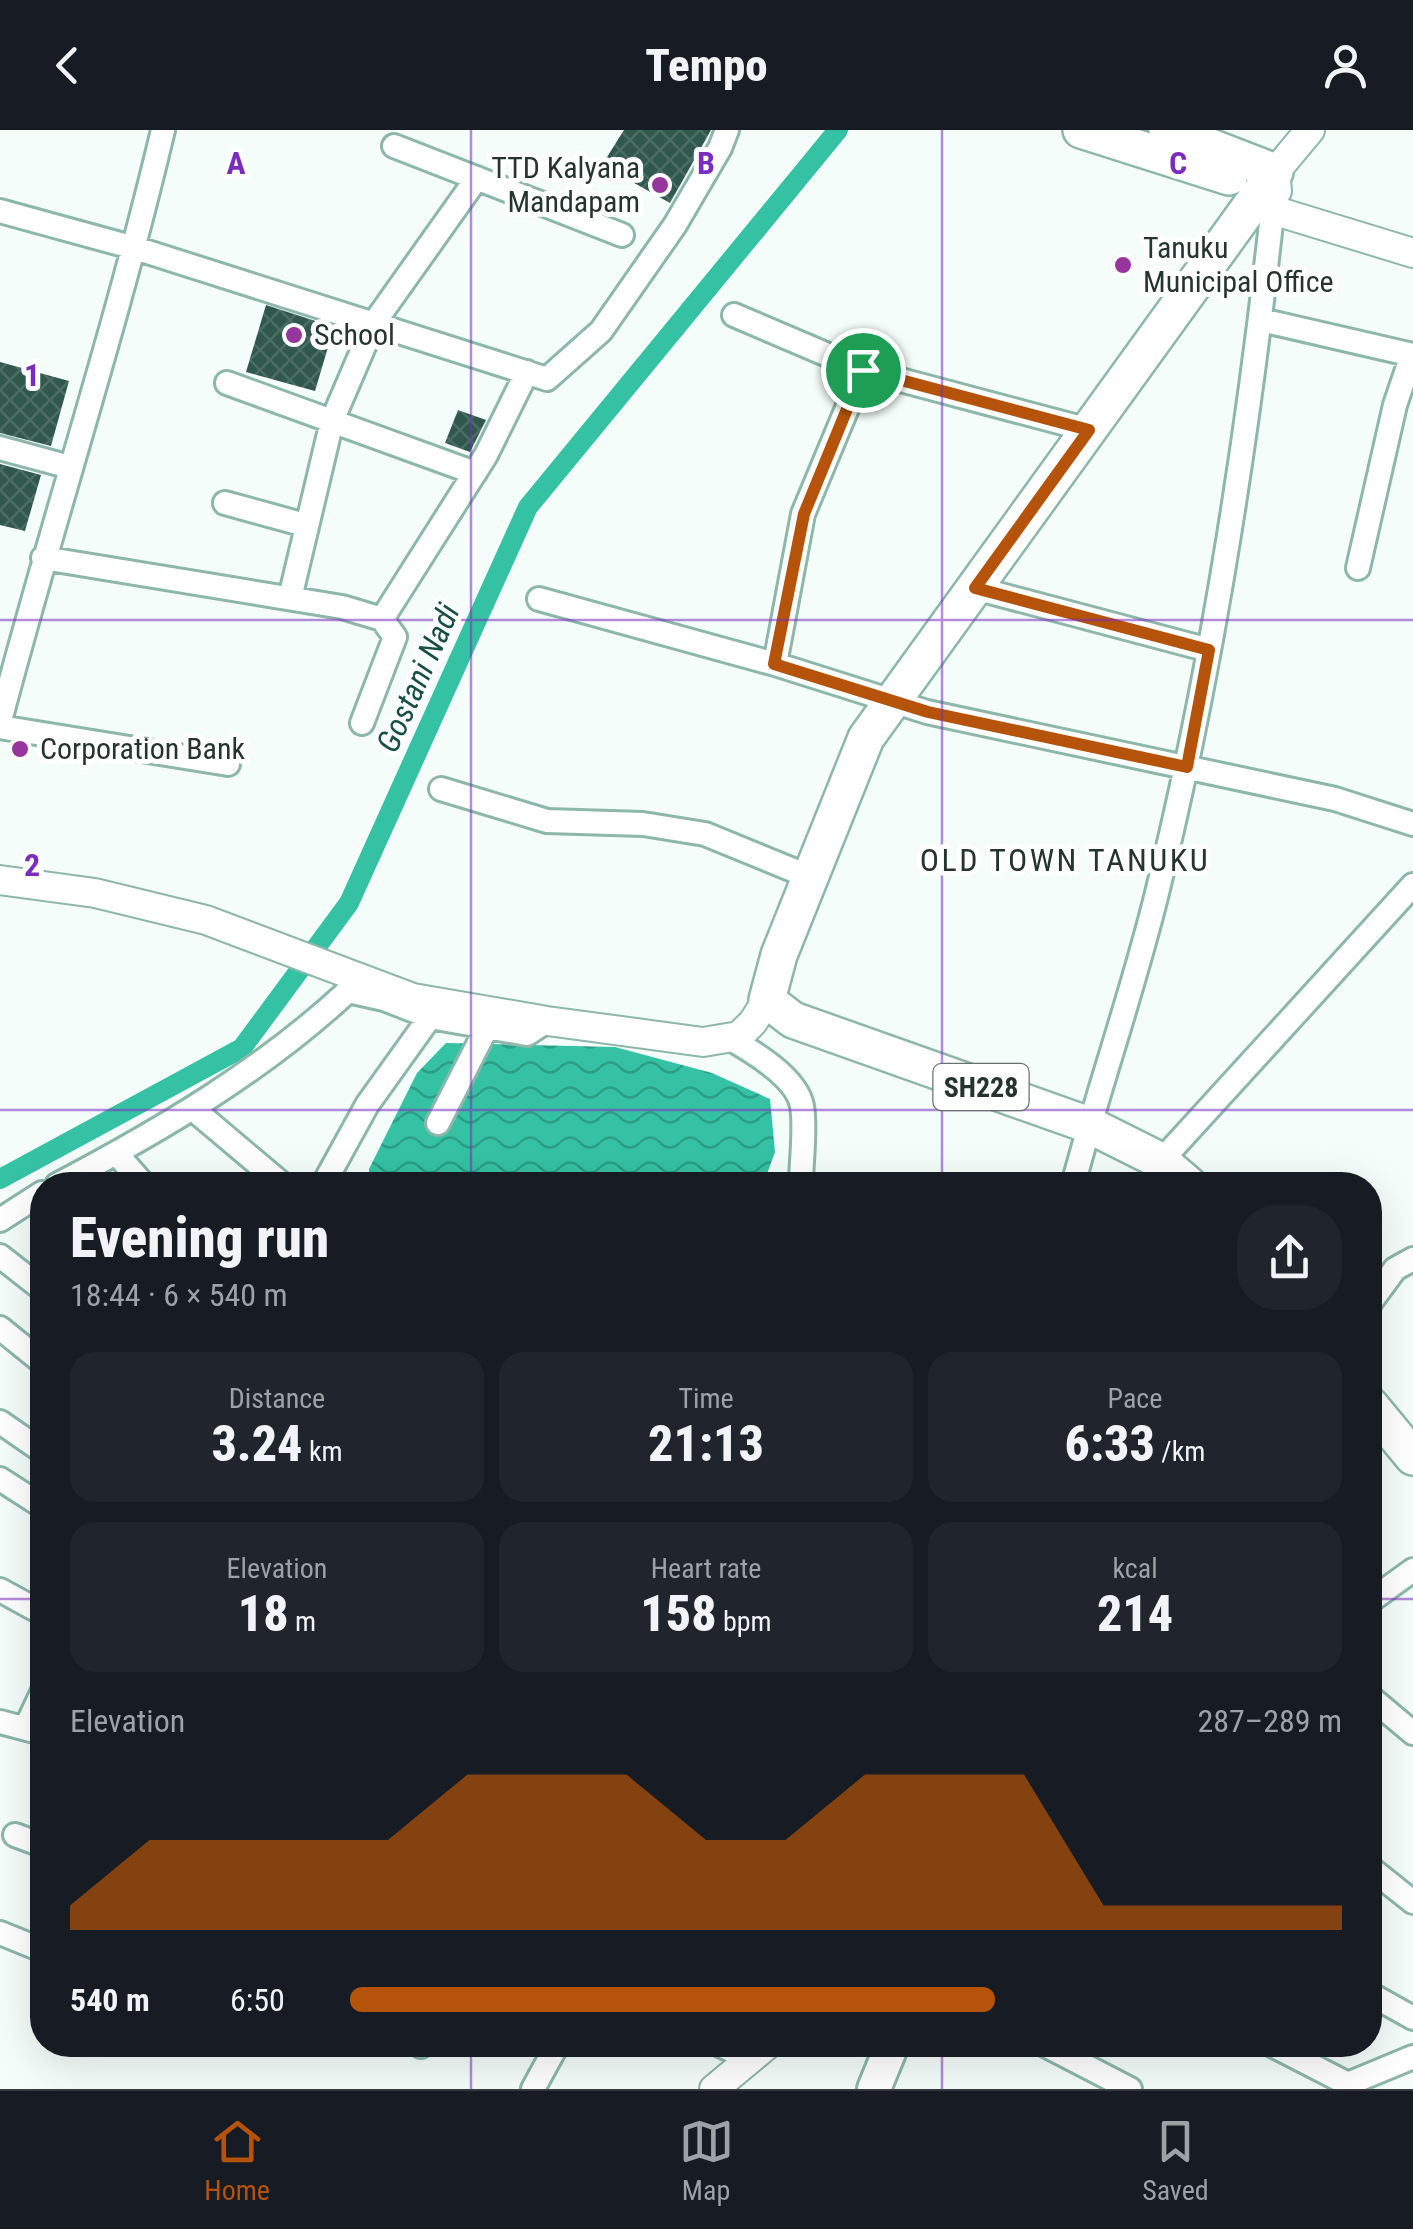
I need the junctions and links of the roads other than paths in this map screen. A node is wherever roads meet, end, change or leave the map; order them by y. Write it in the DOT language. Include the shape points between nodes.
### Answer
graph roads {
  1 [pos="164,130"];
  2 [pos="726,130"];
  3 [pos="1080,130"];
  4 [pos="1167,130"];
  5 [pos="1310,130"];
  6 [pos="1119,136"];
  7 [pos="394,146"];
  8 [pos="477,178"];
  9 [pos="1272,195"];
  10 [pos="0,211"];
  11 [pos="622,235"];
  12 [pos="135,248"];
  13 [pos="1413,253"];
  14 [pos="734,315"];
  15 [pos="1261,320"];
  16 [pos="374,323"];
  17 [pos="1413,355"];
  18 [pos="863,370"];
  19 [pos="527,372"];
  20 [pos="227,383"];
  21 [pos="332,421"];
  22 [pos="1089,430"];
  23 [pos="0,448"];
  24 [pos="70,467"];
  25 [pos="475,473"];
  26 [pos="225,503"];
  27 [pos="305,525"];
  28 [pos="43,558"];
  29 [pos="1358,568"];
  30 [pos="975,588"];
  31 [pos="290,598"];
  32 [pos="539,599"];
  33 [pos="382,619"];
  34 [pos="1209,650"];
  35 [pos="774,664"];
  36 [pos="893,701"];
  37 [pos="0,724"];
  38 [pos="362,724"];
  39 [pos="228,764"];
  40 [pos="1187,767"];
  41 [pos="441,789"];
  42 [pos="1413,824"];
  43 [pos="810,877"];
  44 [pos="0,880"];
  45 [pos="1413,885"];
  46 [pos="767,1000"];
  47 [pos="430,1017"];
  48 [pos="547,1021"];
  49 [pos="487,1027"];
  50 [pos="729,1038"];
  51 [pos="193,1109"];
  52 [pos="438,1122"];
  53 [pos="1089,1125"];
  54 [pos="116,1154"];
  55 [pos="1161,1160"];
  56 [pos="82,1172"];
  57 [pos="132,1172"];
  58 [pos="267,1172"];
  59 [pos="330,1172"];
  60 [pos="801,1172"];
  61 [pos="1077,1172"];
  62 [pos="1174,1172"];
  63 [pos="30,1201"];
  64 [pos="0,1220"];
  65 [pos="0,1256"];
  66 [pos="1413,1259"];
  67 [pos="30,1280"];
  68 [pos="1382,1286"];
  69 [pos="0,1328"];
  70 [pos="30,1352"];
  71 [pos="1382,1420"];
  72 [pos="0,1422"];
  73 [pos="30,1443"];
  74 [pos="1413,1458"];
  75 [pos="0,1479"];
  76 [pos="30,1498"];
  77 [pos="1411,1575"];
  78 [pos="0,1590"];
  79 [pos="1382,1593"];
  80 [pos="30,1606"];
  81 [pos="1382,1708"];
  82 [pos="0,1722"];
  83 [pos="30,1729"];
  84 [pos="1413,1733"];
  85 [pos="15,1835"];
  86 [pos="30,1841"];
  87 [pos="1382,1877"];
  88 [pos="1413,1902"];
  89 [pos="0,1934"];
  90 [pos="30,1945"];
  91 [pos="1382,2001"];
  92 [pos="1413,2018"];
  93 [pos="550,2057"];
  94 [pos="752,2057"];
  95 [pos="887,2057"];
  96 [pos="1068,2057"];
  97 [pos="1294,2057"];
  98 [pos="1413,2057"];
  99 [pos="1348,2087"];
  100 [pos="533,2089"];
  101 [pos="714,2089"];
  102 [pos="874,2089"];
  103 [pos="1130,2089"];
  1 -- 12 [label="street"];
  2 -- 19 [label="street" via="675,226 601,331 547,379"];
  3 -- 6 [label="main road"];
  4 -- 9 [label="main road"];
  5 -- 9 [label="street"];
  6 -- 9 [label="main road"];
  7 -- 8 [label="street"];
  8 -- 11 [label="street"];
  8 -- 16 [label="street"];
  9 -- 13 [label="street"];
  9 -- 15 [label="street"];
  9 -- 22 [label="main road"];
  10 -- 12 [label="street"];
  12 -- 16 [label="street"];
  12 -- 24 [label="street"];
  14 -- 18 [label="street"];
  15 -- 17 [label="street"];
  15 -- 34 [label="street"];
  16 -- 19 [label="street"];
  16 -- 21 [label="street"];
  17 -- 29 [label="street" via="1394,405"];
  18 -- 22 [label="street"];
  18 -- 35 [label="street" via="804,514"];
  19 -- 25 [label="street"];
  20 -- 21 [label="street"];
  21 -- 25 [label="street"];
  21 -- 27 [label="street"];
  22 -- 30 [label="main road"];
  23 -- 24 [label="street"];
  24 -- 28 [label="street"];
  25 -- 33 [label="street"];
  26 -- 27 [label="street"];
  27 -- 31 [label="street"];
  28 -- 31 [label="street"];
  28 -- 37 [label="street"];
  30 -- 34 [label="street"];
  30 -- 36 [label="main road"];
  31 -- 33 [label="street"];
  32 -- 35 [label="street"];
  33 -- 38 [label="street" via="394,637"];
  34 -- 40 [label="street"];
  35 -- 36 [label="street"];
  36 -- 40 [label="street"];
  36 -- 43 [label="main road" via="866,738"];
  37 -- 39 [label="street"];
  40 -- 42 [label="street" via="1335,799"];
  40 -- 53 [label="street"];
  41 -- 43 [label="street" via="547,821 705,834"];
  43 -- 46 [label="main road"];
  44 -- 48 [label="street" via="94,892 229,927 412,998"];
  45 -- 55 [label="street"];
  46 -- 50 [label="street" via="739,1036"];
  46 -- 53 [label="main road, SH228" via="793,1020"];
  47 -- 49 [label="street"];
  47 -- 51 [label="street" via="348,991 299,1036"];
  47 -- 59 [label="street"];
  48 -- 49 [label="street" via="527,1034"];
  48 -- 50 [label="street" via="703,1042"];
  49 -- 52 [label="street"];
  50 -- 60 [label="street" via="760,1055 802,1103"];
  51 -- 54 [label="street"];
  51 -- 58 [label="street"];
  53 -- 55 [label="main road, SH228"];
  53 -- 61 [label="street"];
  54 -- 56 [label="street"];
  54 -- 57 [label="street"];
  55 -- 62 [label="main road, SH228"];
  63 -- 64 [label="street"];
  65 -- 67 [label="street"];
  66 -- 68 [label="street"];
  69 -- 70 [label="street"];
  71 -- 74 [label="main road"];
  72 -- 73 [label="street"];
  75 -- 76 [label="street"];
  77 -- 79 [label="street"];
  78 -- 80 [label="street"];
  81 -- 84 [label="street"];
  82 -- 83 [label="street"];
  85 -- 86 [label="street"];
  87 -- 88 [label="street"];
  89 -- 90 [label="street"];
  91 -- 92 [label="street"];
  93 -- 100 [label="street"];
  94 -- 101 [label="street"];
  95 -- 102 [label="main road"];
  96 -- 103 [label="street"];
  97 -- 99 [label="street"];
  98 -- 99 [label="street"];
}
